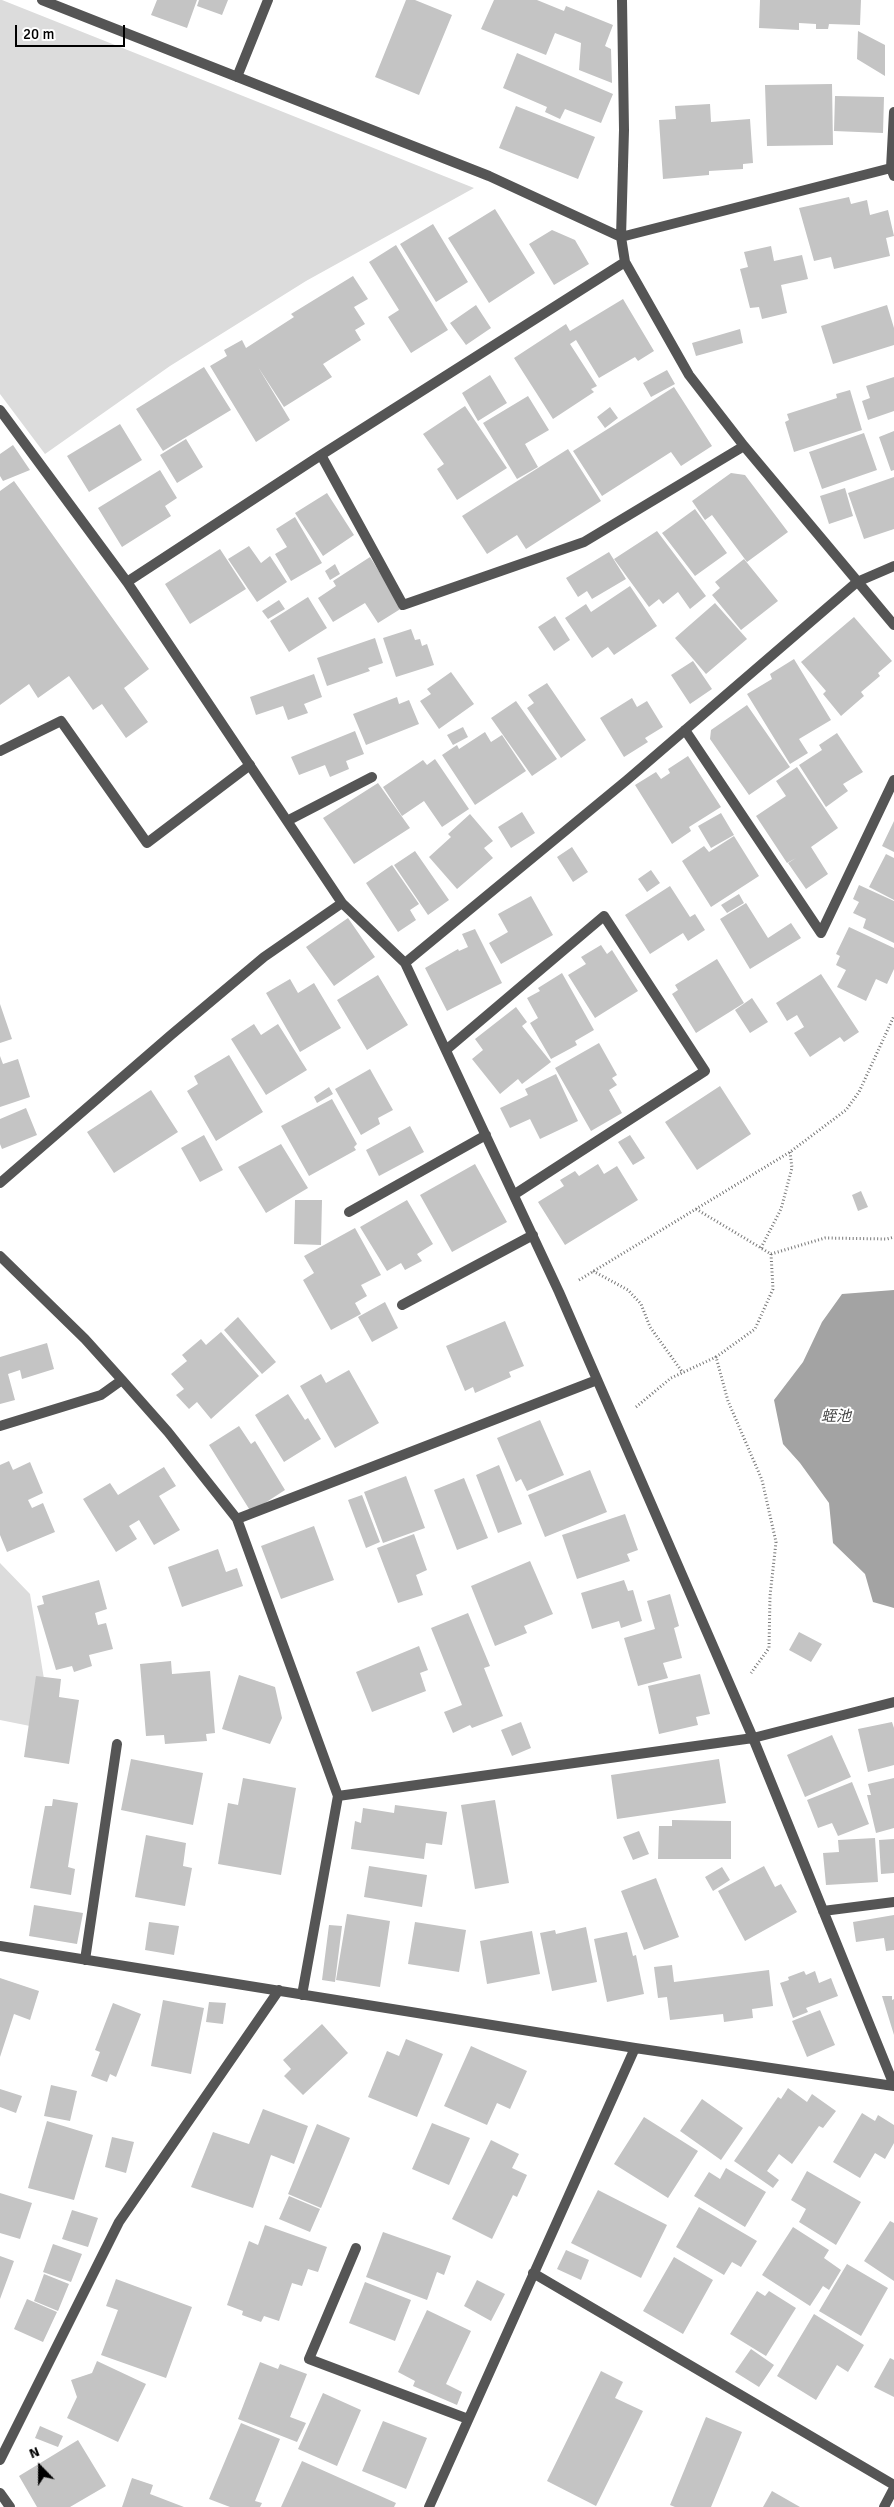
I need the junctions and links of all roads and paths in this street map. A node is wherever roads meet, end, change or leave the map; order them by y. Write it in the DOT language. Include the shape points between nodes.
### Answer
graph roads {
  1 [pos="42,0"];
  2 [pos="268,0"];
  3 [pos="622,0"];
  4 [pos="237,77"];
  5 [pos="894,112"];
  6 [pos="893,172"];
  7 [pos="621,237"];
  8 [pos="625,262"];
  9 [pos="0,410"];
  10 [pos="744,446"];
  11 [pos="321,455"];
  12 [pos="894,566"];
  13 [pos="127,582"];
  14 [pos="857,582"];
  15 [pos="894,625"];
  16 [pos="686,730"];
  17 [pos="0,751"];
  18 [pos="250,766"];
  19 [pos="372,777"];
  20 [pos="894,780"];
  21 [pos="287,821"];
  22 [pos="342,903"];
  23 [pos="404,963"];
  24 [pos="894,1016"];
  25 [pos="446,1050"];
  26 [pos="486,1135"];
  27 [pos="790,1152"];
  28 [pos="0,1183"];
  29 [pos="514,1194"];
  30 [pos="696,1209"];
  31 [pos="350,1212"];
  32 [pos="533,1235"];
  33 [pos="894,1237"];
  34 [pos="761,1248"];
  35 [pos="771,1254"];
  36 [pos="0,1256"];
  37 [pos="594,1271"];
  38 [pos="559,1292"];
  39 [pos="402,1306"];
  40 [pos="716,1357"];
  41 [pos="683,1373"];
  42 [pos="122,1380"];
  43 [pos="597,1380"];
  44 [pos="616,1424"];
  45 [pos="0,1426"];
  46 [pos="236,1518"];
  47 [pos="734,1695"];
  48 [pos="894,1702"];
  49 [pos="753,1738"];
  50 [pos="117,1744"];
  51 [pos="338,1796"];
  52 [pos="894,1902"];
  53 [pos="823,1911"];
  54 [pos="0,1946"];
  55 [pos="86,1960"];
  56 [pos="279,1990"];
  57 [pos="302,1994"];
  58 [pos="635,2048"];
  59 [pos="894,2086"];
  60 [pos="356,2248"];
  61 [pos="533,2273"];
  62 [pos="468,2419"];
  63 [pos="0,2460"];
  64 [pos="894,2486"];
  65 [pos="0,2493"];
  66 [pos="10,2507"];
  67 [pos="429,2507"];
  68 [pos="884,2507"];
  1 -- 4 [label="street"];
  2 -- 4 [label="street"];
  3 -- 7 [label="street" via="624,130"];
  4 -- 7 [label="street" via="489,176"];
  5 -- 6 [label="street"];
  6 -- 7 [label="street"];
  7 -- 8 [label="street"];
  8 -- 10 [label="street" via="689,375"];
  8 -- 11 [label="street"];
  9 -- 13 [label="street"];
  10 -- 11 [label="street" via="584,542 404,605"];
  10 -- 14 [label="street"];
  11 -- 13 [label="street"];
  12 -- 14 [label="street"];
  13 -- 18 [label="street"];
  14 -- 15 [label="street"];
  14 -- 16 [label="street"];
  16 -- 20 [label="street" via="821,933"];
  16 -- 23 [label="street"];
  17 -- 18 [label="street" via="61,721 147,843"];
  18 -- 21 [label="street"];
  19 -- 21 [label="street"];
  21 -- 22 [label="street"];
  22 -- 23 [label="street"];
  22 -- 28 [label="street" via="264,958"];
  23 -- 25 [label="street"];
  24 -- 27 [label="path" via="859,1092 846,1110"];
  25 -- 26 [label="street"];
  25 -- 29 [label="street" via="604,916 705,1071"];
  26 -- 29 [label="street"];
  26 -- 31 [label="street"];
  27 -- 30 [label="path"];
  27 -- 34 [label="path" via="792,1168 781,1209"];
  29 -- 32 [label="street"];
  30 -- 34 [label="path"];
  30 -- 37 [label="path"];
  32 -- 38 [label="street"];
  32 -- 39 [label="street"];
  33 -- 35 [label="path" via="825,1238"];
  34 -- 35 [label="path"];
  35 -- 40 [label="path" via="773,1289 755,1329"];
  36 -- 42 [label="street"];
  37 -- 38 [label="path"];
  37 -- 41 [label="path" via="628,1290"];
  38 -- 43 [label="street"];
  40 -- 41 [label="path"];
  40 -- 47 [label="path" via="728,1401 762,1480 776,1542 769,1648"];
  41 -- 44 [label="path" via="671,1378"];
  42 -- 45 [label="street" via="101,1395"];
  42 -- 46 [label="street"];
  43 -- 44 [label="street"];
  43 -- 46 [label="street"];
  44 -- 47 [label="street"];
  46 -- 51 [label="street"];
  47 -- 49 [label="street"];
  48 -- 49 [label="street"];
  49 -- 51 [label="street"];
  49 -- 53 [label="street"];
  50 -- 55 [label="street"];
  51 -- 57 [label="street"];
  52 -- 53 [label="street"];
  53 -- 59 [label="street"];
  54 -- 55 [label="street"];
  55 -- 56 [label="street"];
  56 -- 57 [label="street"];
  56 -- 63 [label="street" via="119,2222"];
  57 -- 58 [label="street"];
  58 -- 59 [label="street"];
  58 -- 61 [label="street"];
  60 -- 62 [label="street" via="309,2359"];
  61 -- 62 [label="street"];
  61 -- 64 [label="street"];
  62 -- 67 [label="street"];
  64 -- 68 [label="street"];
  65 -- 66 [label="street"];
}
